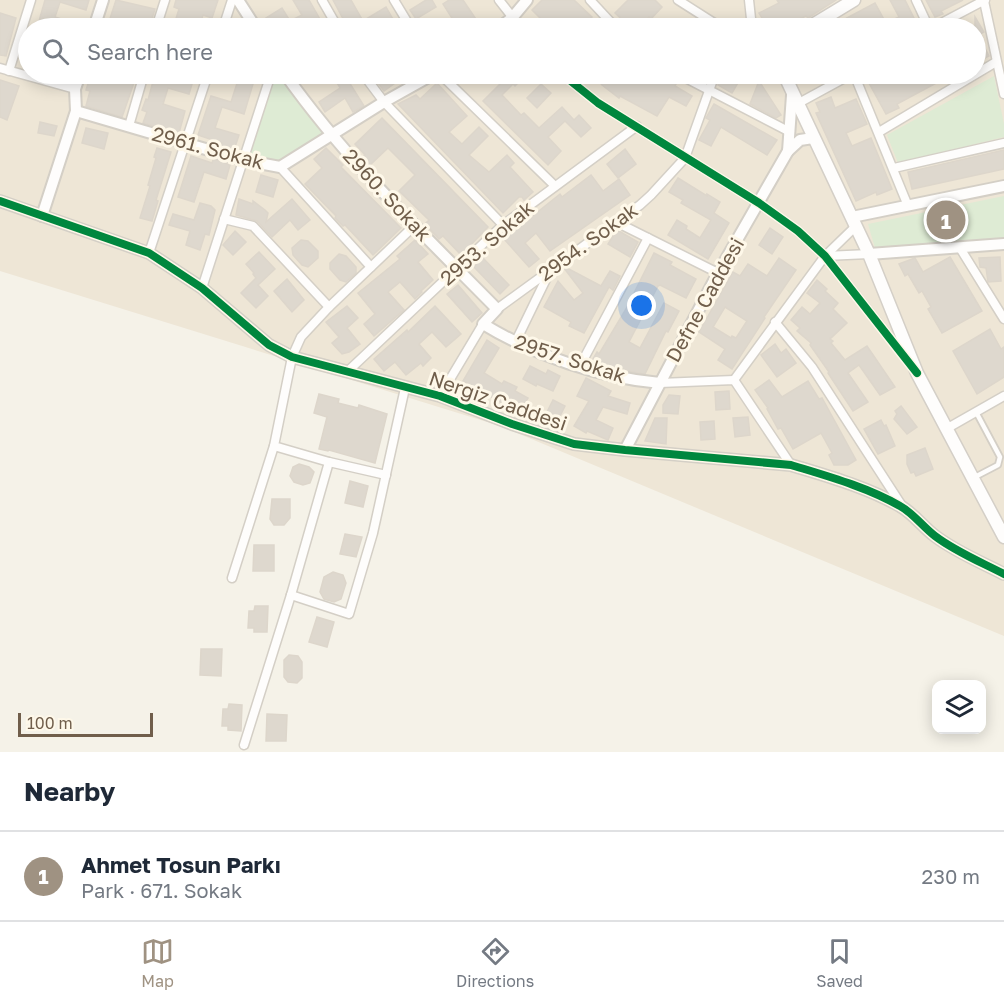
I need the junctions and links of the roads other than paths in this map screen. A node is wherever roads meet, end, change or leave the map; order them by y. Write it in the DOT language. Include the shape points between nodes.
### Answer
graph roads {
  1 [pos="31,0"];
  2 [pos="103,0"];
  3 [pos="165,0"];
  4 [pos="232,0"];
  5 [pos="238,0"];
  6 [pos="322,0"];
  7 [pos="394,0"];
  8 [pos="500,0"];
  9 [pos="528,0"];
  10 [pos="590,0"];
  11 [pos="678,0"];
  12 [pos="749,0"];
  13 [pos="854,0"];
  14 [pos="916,0"];
  15 [pos="984,0"];
  16 [pos="25,18"];
  17 [pos="97,18"];
  18 [pos="159,18"];
  19 [pos="226,18"];
  20 [pos="250,18"];
  21 [pos="332,18"];
  22 [pos="405,18"];
  23 [pos="512,18"];
  24 [pos="607,18"];
  25 [pos="706,18"];
  26 [pos="751,18"];
  27 [pos="824,18"];
  28 [pos="926,18"];
  29 [pos="950,18"];
  30 [pos="18,42"];
  31 [pos="996,62"];
  32 [pos="0,68"];
  33 [pos="986,68"];
  34 [pos="9,71"];
  35 [pos="18,73"];
  36 [pos="57,84"];
  37 [pos="77,84"];
  38 [pos="141,84"];
  39 [pos="205,84"];
  40 [pos="268,84"];
  41 [pos="293,84"];
  42 [pos="370,84"];
  43 [pos="416,84"];
  44 [pos="450,84"];
  45 [pos="574,84"];
  46 [pos="697,84"];
  47 [pos="711,84"];
  48 [pos="788,84"];
  49 [pos="830,84"];
  50 [pos="857,84"];
  51 [pos="959,84"];
  52 [pos="75,89"];
  53 [pos="709,90"];
  54 [pos="1004,94"];
  55 [pos="795,99"];
  56 [pos="384,102"];
  57 [pos="76,111"];
  58 [pos="129,126"];
  59 [pos="638,126"];
  60 [pos="790,132"];
  61 [pos="879,132"];
  62 [pos="331,135"];
  63 [pos="813,138"];
  64 [pos="185,142"];
  65 [pos="1004,143"];
  66 [pos="788,151"];
  67 [pos="685,158"];
  68 [pos="243,160"];
  69 [pos="280,167"];
  70 [pos="894,168"];
  71 [pos="555,186"];
  72 [pos="1004,186"];
  73 [pos="0,201"];
  74 [pos="759,203"];
  75 [pos="908,206"];
  76 [pos="42,216"];
  77 [pos="224,219"];
  78 [pos="854,221"];
  79 [pos="616,222"];
  80 [pos="503,225"];
  81 [pos="414,226"];
  82 [pos="648,238"];
  83 [pos="1004,244"];
  84 [pos="960,248"];
  85 [pos="149,253"];
  86 [pos="869,254"];
  87 [pos="825,256"];
  88 [pos="371,267"];
  89 [pos="457,268"];
  90 [pos="550,270"];
  91 [pos="718,273"];
  92 [pos="202,288"];
  93 [pos="329,306"];
  94 [pos="497,309"];
  95 [pos="1004,319"];
  96 [pos="775,322"];
  97 [pos="483,324"];
  98 [pos="515,343"];
  99 [pos="292,357"];
  100 [pos="580,366"];
  101 [pos="347,372"];
  102 [pos="917,373"];
  103 [pos="734,380"];
  104 [pos="660,383"];
  105 [pos="405,388"];
  106 [pos="440,396"];
  107 [pos="1004,396"];
  108 [pos="976,412"];
  109 [pos="946,429"];
  110 [pos="274,446"];
  111 [pos="625,450"];
  112 [pos="329,462"];
  113 [pos="791,465"];
  114 [pos="386,475"];
  115 [pos="973,478"];
  116 [pos="902,507"];
  117 [pos="1004,537"];
  118 [pos="1004,574"];
  119 [pos="232,578"];
  120 [pos="291,595"];
  121 [pos="244,745"];
  1 -- 16 [label="street"];
  2 -- 17 [label="street"];
  3 -- 18 [label="street"];
  4 -- 19 [label="street"];
  5 -- 20 [label="street"];
  6 -- 21 [label="street"];
  7 -- 22 [label="street"];
  8 -- 23 [label="street"];
  9 -- 23 [label="street"];
  10 -- 24 [label="street"];
  11 -- 25 [label="street"];
  12 -- 26 [label="street"];
  13 -- 27 [label="main road"];
  14 -- 28 [label="street"];
  15 -- 29 [label="street"];
  15 -- 31 [label="street"];
  30 -- 34 [label="street"];
  31 -- 33 [label="street"];
  31 -- 54 [label="street"];
  32 -- 34 [label="street"];
  34 -- 35 [label="street"];
  36 -- 52 [label="street"];
  37 -- 52 [label="street"];
  38 -- 58 [label="street"];
  39 -- 64 [label="street"];
  40 -- 68 [label="street"];
  41 -- 62 [label="street, 2960. Sokak"];
  42 -- 56 [label="street"];
  43 -- 56 [label="street"];
  44 -- 71 [label="street"];
  45 -- 59 [label="street"];
  46 -- 53 [label="street"];
  47 -- 53 [label="street, 2954. Sokak"];
  48 -- 55 [label="main road"];
  49 -- 55 [label="street"];
  50 -- 61 [label="street"];
  51 -- 61 [label="street"];
  52 -- 57 [label="street"];
  53 -- 60 [label="street"];
  53 -- 67 [label="street, 2954. Sokak"];
  55 -- 60 [label="street"];
  55 -- 63 [label="main road"];
  56 -- 62 [label="street"];
  56 -- 80 [label="street"];
  57 -- 58 [label="street, 2961. Sokak"];
  57 -- 76 [label="street"];
  58 -- 64 [label="street, 2961. Sokak"];
  59 -- 67 [label="street"];
  59 -- 71 [label="street, 2953. Sokak"];
  60 -- 66 [label="street"];
  61 -- 70 [label="street"];
  62 -- 69 [label="street"];
  62 -- 81 [label="street, 2960. Sokak"];
  63 -- 66 [label="street" via="800,140"];
  63 -- 78 [label="main road"];
  64 -- 68 [label="street, 2961. Sokak"];
  64 -- 85 [label="street"];
  65 -- 70 [label="street"];
  66 -- 74 [label="street, Defne Caddesi"];
  67 -- 74 [label="street"];
  67 -- 79 [label="street, 2954. Sokak" via="651,195"];
  68 -- 69 [label="street, 2961. Sokak"];
  68 -- 77 [label="street"];
  69 -- 88 [label="street, 2961. Sokak"];
  70 -- 75 [label="street"];
  71 -- 80 [label="street, 2953. Sokak"];
  72 -- 75 [label="street"];
  73 -- 76 [label="street, Nergiz Caddesi"];
  74 -- 87 [label="street"];
  74 -- 91 [label="street, Defne Caddesi"];
  75 -- 78 [label="street"];
  76 -- 85 [label="street, Nergiz Caddesi"];
  77 -- 92 [label="street"];
  77 -- 93 [label="street" via="253,226"];
  78 -- 86 [label="main road"];
  78 -- 87 [label="street"];
  79 -- 82 [label="street"];
  79 -- 90 [label="street, 2954. Sokak"];
  80 -- 89 [label="street, 2953. Sokak"];
  81 -- 88 [label="street"];
  81 -- 89 [label="street, 2960. Sokak"];
  82 -- 91 [label="street"];
  82 -- 100 [label="street"];
  83 -- 84 [label="street"];
  84 -- 86 [label="street"];
  84 -- 95 [label="street"];
  85 -- 92 [label="street, Nergiz Caddesi"];
  86 -- 87 [label="street"];
  86 -- 102 [label="main road"];
  87 -- 96 [label="street"];
  87 -- 102 [label="street"];
  88 -- 93 [label="street"];
  89 -- 94 [label="street, 2960. Sokak"];
  89 -- 101 [label="street, 2953. Sokak"];
  90 -- 94 [label="street, 2954. Sokak"];
  90 -- 98 [label="street"];
  91 -- 104 [label="street, Defne Caddesi"];
  92 -- 99 [label="street, Nergiz Caddesi" via="253,333"];
  93 -- 99 [label="street" via="301,337"];
  94 -- 97 [label="street, 2954. Sokak"];
  96 -- 103 [label="street"];
  96 -- 116 [label="street" via="812,366"];
  97 -- 98 [label="street, 2957. Sokak"];
  97 -- 106 [label="street, 2954. Sokak"];
  98 -- 100 [label="street, 2957. Sokak"];
  99 -- 101 [label="street, Nergiz Caddesi"];
  99 -- 110 [label="street"];
  100 -- 104 [label="street, 2957. Sokak"];
  101 -- 105 [label="street, Nergiz Caddesi"];
  102 -- 109 [label="main road"];
  103 -- 104 [label="street"];
  103 -- 113 [label="street"];
  104 -- 111 [label="street, Defne Caddesi"];
  105 -- 106 [label="street, Nergiz Caddesi"];
  105 -- 114 [label="street"];
  106 -- 111 [label="street, Nergiz Caddesi" via="558,439"];
  107 -- 108 [label="street"];
  108 -- 109 [label="street"];
  108 -- 115 [label="lane" via="1000,456 998,465"];
  109 -- 115 [label="main road"];
  110 -- 112 [label="street"];
  110 -- 119 [label="street"];
  111 -- 113 [label="street, Nergiz Caddesi"];
  112 -- 114 [label="street"];
  112 -- 120 [label="street"];
  113 -- 116 [label="street, Nergiz Caddesi"];
  114 -- 120 [label="street" via="350,614"];
  115 -- 117 [label="main road"];
  116 -- 118 [label="street, Nergiz Caddesi" via="948,544"];
  120 -- 121 [label="street"];
}
